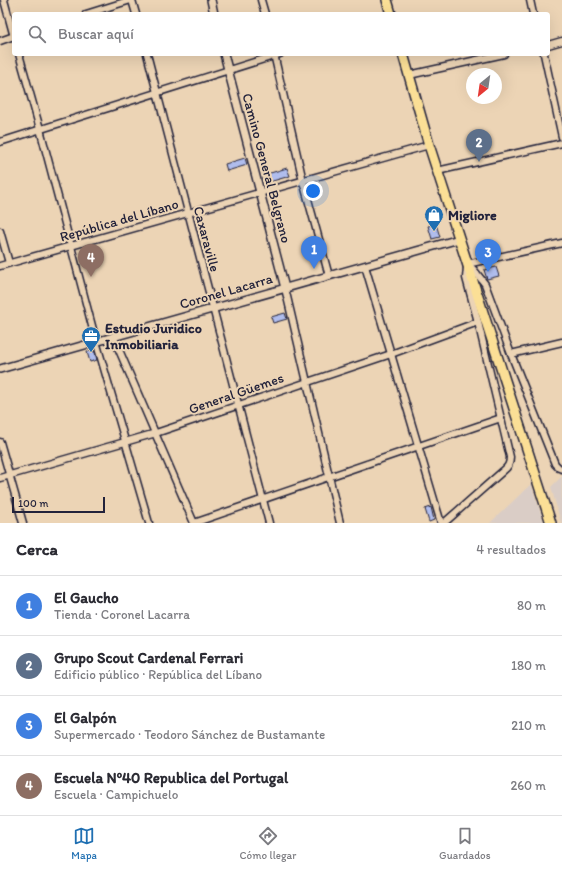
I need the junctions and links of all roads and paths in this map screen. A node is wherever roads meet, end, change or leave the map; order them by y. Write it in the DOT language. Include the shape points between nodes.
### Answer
graph roads {
  1 [pos="4,0"];
  2 [pos="132,0"];
  3 [pos="210,0"];
  4 [pos="261,0"];
  5 [pos="387,0"];
  6 [pos="530,0"];
  7 [pos="93,12"];
  8 [pos="135,12"];
  9 [pos="213,12"];
  10 [pos="264,12"];
  11 [pos="390,12"];
  12 [pos="533,12"];
  13 [pos="12,30"];
  14 [pos="12,38"];
  15 [pos="0,41"];
  16 [pos="562,42"];
  17 [pos="550,44"];
  18 [pos="20,56"];
  19 [pos="148,56"];
  20 [pos="224,56"];
  21 [pos="270,56"];
  22 [pos="276,56"];
  23 [pos="404,56"];
  24 [pos="495,56"];
  25 [pos="544,56"];
  26 [pos="228,70"];
  27 [pos="409,75"];
  28 [pos="157,92"];
  29 [pos="40,129"];
  30 [pos="562,137"];
  31 [pos="0,142"];
  32 [pos="562,143"];
  33 [pos="429,145"];
  34 [pos="437,170"];
  35 [pos="303,180"];
  36 [pos="261,193"];
  37 [pos="187,212"];
  38 [pos="0,231"];
  39 [pos="459,238"];
  40 [pos="562,243"];
  41 [pos="71,246"];
  42 [pos="9,264"];
  43 [pos="467,264"];
  44 [pos="0,266"];
  45 [pos="365,266"];
  46 [pos="329,276"];
  47 [pos="285,288"];
  48 [pos="212,308"];
  49 [pos="478,322"];
  50 [pos="113,336"];
  51 [pos="96,341"];
  52 [pos="562,342"];
  53 [pos="391,354"];
  54 [pos="511,354"];
  55 [pos="0,369"];
  56 [pos="306,381"];
  57 [pos="239,405"];
  58 [pos="501,418"];
  59 [pos="156,433"];
  60 [pos="126,441"];
  61 [pos="0,442"];
  62 [pos="418,445"];
  63 [pos="560,469"];
  64 [pos="10,476"];
  65 [pos="329,476"];
  66 [pos="0,478"];
  67 [pos="263,499"];
  68 [pos="23,523"];
  69 [pos="149,523"];
  70 [pos="194,523"];
  71 [pos="269,523"];
  72 [pos="340,523"];
  73 [pos="441,523"];
  74 [pos="444,523"];
  75 [pos="551,523"];
  1 -- 13 [label="street"];
  2 -- 7 [label="street"];
  2 -- 8 [label="street"];
  3 -- 9 [label="street"];
  4 -- 10 [label="street"];
  5 -- 11 [label="main road"];
  6 -- 12 [label="street"];
  14 -- 15 [label="street"];
  16 -- 17 [label="street"];
  18 -- 29 [label="street"];
  19 -- 28 [label="street, Caxaraville"];
  20 -- 26 [label="street, Camino General Belgrano"];
  21 -- 26 [label="street"];
  22 -- 35 [label="street"];
  23 -- 27 [label="main road"];
  24 -- 27 [label="street"];
  25 -- 30 [label="street"];
  26 -- 28 [label="street"];
  26 -- 36 [label="street, Camino General Belgrano"];
  27 -- 33 [label="main road"];
  28 -- 29 [label="street"];
  28 -- 37 [label="street, Caxaraville"];
  29 -- 31 [label="street"];
  29 -- 41 [label="street"];
  32 -- 34 [label="street"];
  33 -- 34 [label="main road"];
  33 -- 35 [label="street, República del Líbano"];
  34 -- 39 [label="main road"];
  35 -- 36 [label="street, República del Líbano"];
  35 -- 46 [label="street"];
  36 -- 37 [label="street, República del Líbano"];
  36 -- 47 [label="street, Camino General Belgrano"];
  37 -- 41 [label="street, República del Líbano"];
  37 -- 48 [label="street, Caxaraville"];
  38 -- 42 [label="street"];
  39 -- 43 [label="main road"];
  39 -- 45 [label="street, Coronel Lacarra"];
  40 -- 43 [label="street"];
  41 -- 42 [label="street, República del Líbano"];
  41 -- 51 [label="street"];
  42 -- 44 [label="street, República del Líbano"];
  43 -- 49 [label="street" via="466,278"];
  43 -- 54 [label="street" via="485,284"];
  43 -- 75 [label="main road"];
  45 -- 46 [label="street, Coronel Lacarra"];
  45 -- 53 [label="street"];
  46 -- 47 [label="street, Coronel Lacarra"];
  47 -- 48 [label="street, Coronel Lacarra"];
  47 -- 56 [label="street"];
  48 -- 50 [label="street, Coronel Lacarra"];
  48 -- 57 [label="street, Caxaraville"];
  49 -- 53 [label="street, General Güemes"];
  49 -- 58 [label="street"];
  50 -- 51 [label="street, Coronel Lacarra"];
  50 -- 59 [label="street"];
  51 -- 55 [label="street, Coronel Lacarra"];
  51 -- 60 [label="street"];
  52 -- 54 [label="street"];
  53 -- 56 [label="street, General Güemes"];
  53 -- 62 [label="street"];
  54 -- 63 [label="street" via="555,464"];
  56 -- 57 [label="street, General Güemes"];
  56 -- 65 [label="street"];
  57 -- 59 [label="street, General Güemes"];
  57 -- 67 [label="street, Caxaraville"];
  58 -- 62 [label="street"];
  58 -- 74 [label="street" via="510,457 508,466"];
  59 -- 60 [label="street, General Güemes"];
  59 -- 70 [label="street"];
  60 -- 64 [label="street, General Güemes"];
  60 -- 69 [label="street"];
  61 -- 64 [label="street"];
  62 -- 65 [label="street"];
  62 -- 73 [label="street"];
  64 -- 66 [label="street, General Güemes"];
  64 -- 68 [label="street"];
  65 -- 67 [label="street"];
  65 -- 72 [label="street"];
  67 -- 70 [label="street"];
  67 -- 71 [label="street, Caxaraville"];
}
